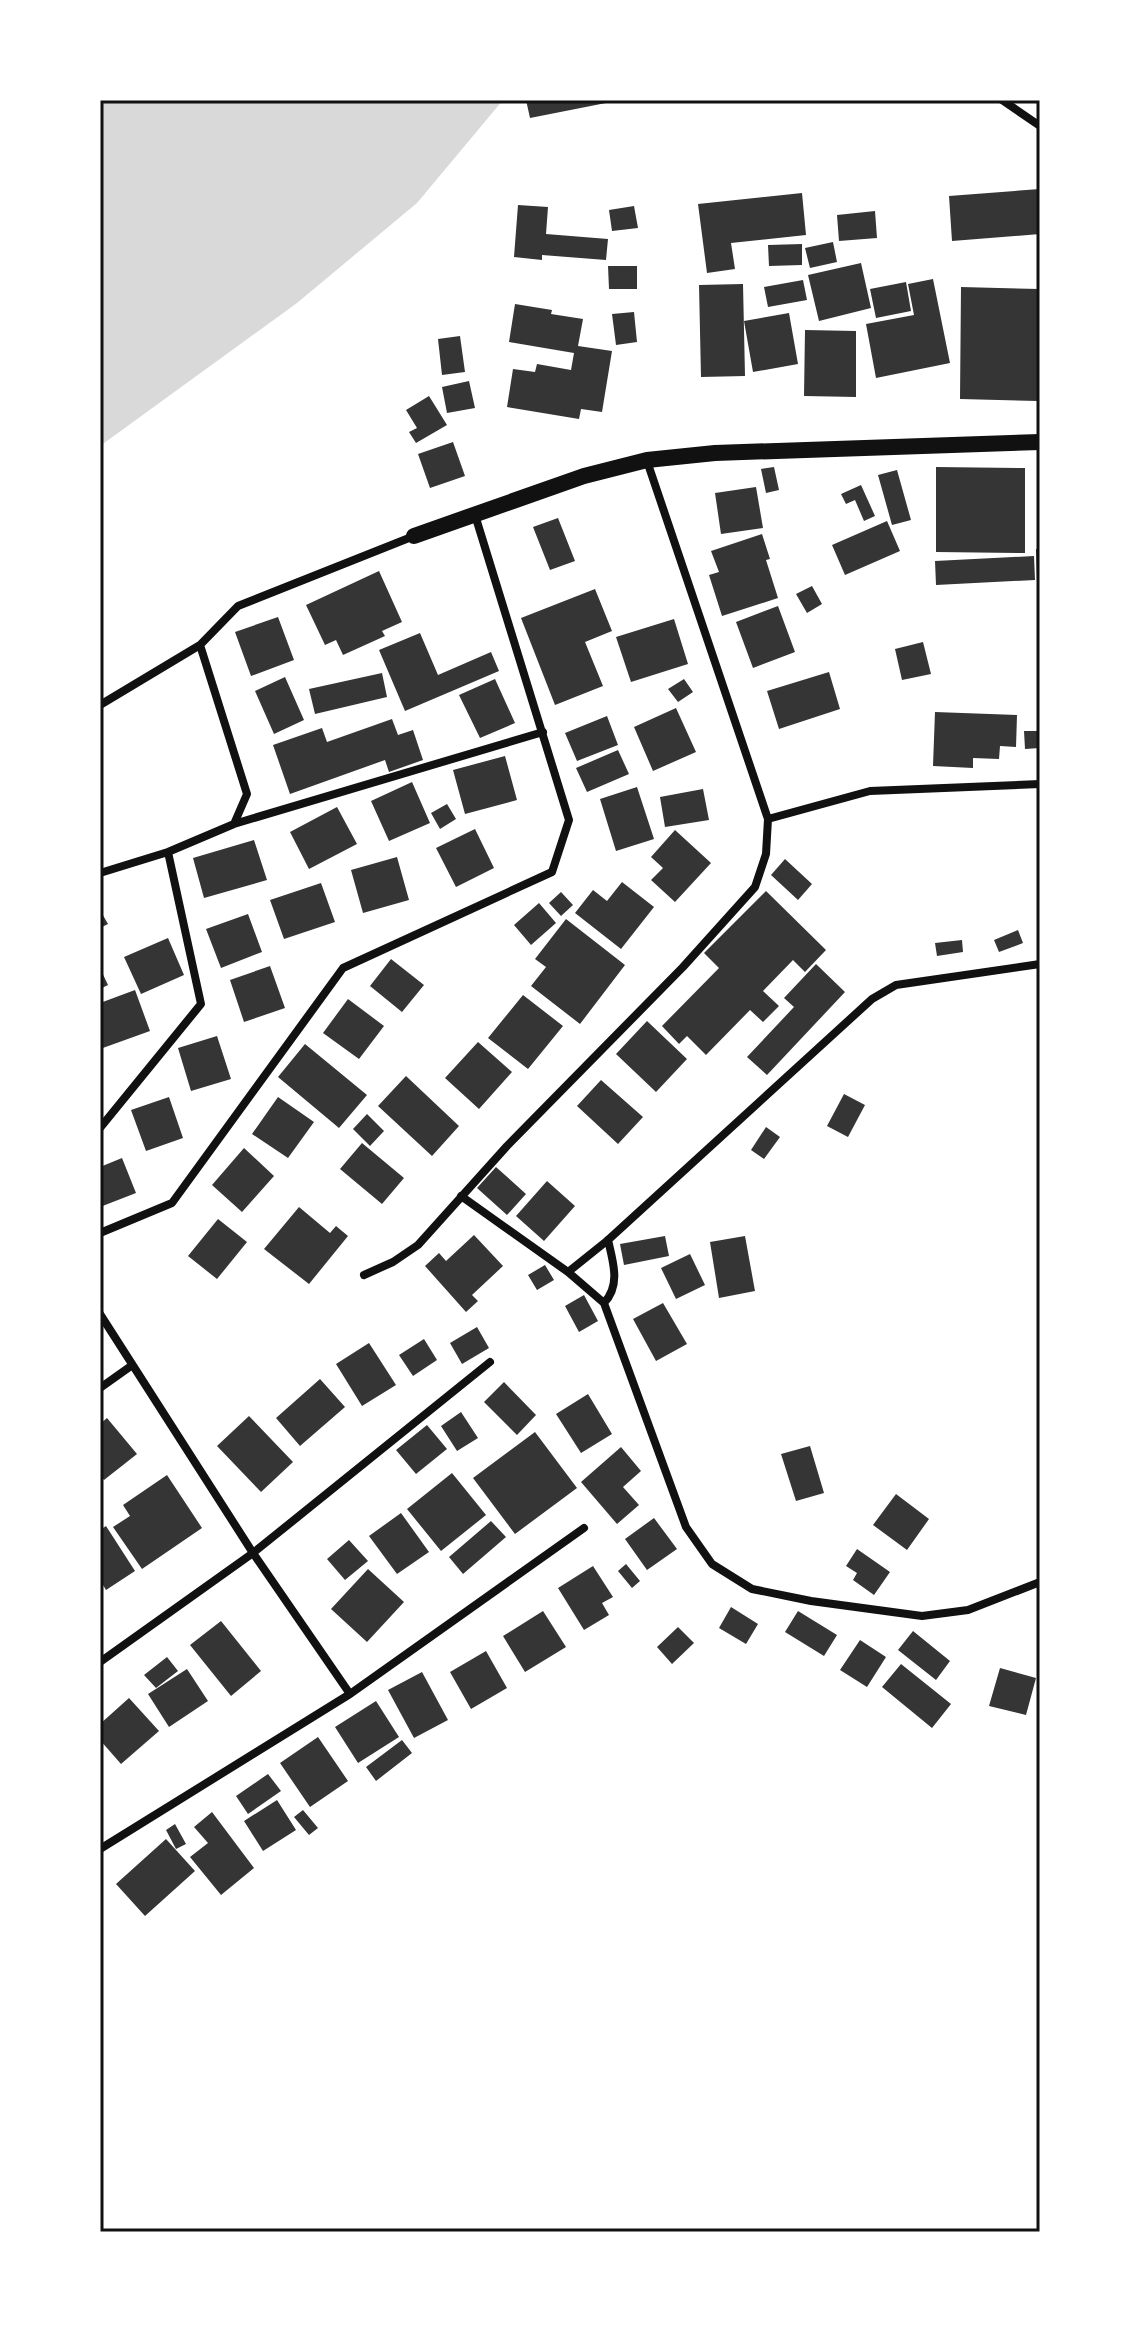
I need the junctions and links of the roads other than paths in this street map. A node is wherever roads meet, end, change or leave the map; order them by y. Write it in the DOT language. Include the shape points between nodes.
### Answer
graph roads {
  1 [pos="1002,100"];
  2 [pos="1040,126"];
  3 [pos="1040,442"];
  4 [pos="647,460"];
  5 [pos="475,515"];
  6 [pos="414,536"];
  7 [pos="200,645"];
  8 [pos="100,705"];
  9 [pos="543,732"];
  10 [pos="1040,784"];
  11 [pos="768,819"];
  12 [pos="234,824"];
  13 [pos="168,852"];
  14 [pos="100,873"];
  15 [pos="1040,964"];
  16 [pos="100,1128"];
  17 [pos="461,1196"];
  18 [pos="100,1233"];
  19 [pos="608,1240"];
  20 [pos="568,1272"];
  21 [pos="364,1275"];
  22 [pos="604,1303"];
  23 [pos="100,1314"];
  24 [pos="490,1362"];
  25 [pos="131,1366"];
  26 [pos="100,1388"];
  27 [pos="584,1528"];
  28 [pos="253,1553"];
  29 [pos="1040,1582"];
  30 [pos="100,1662"];
  31 [pos="350,1694"];
  32 [pos="100,1849"];
  1 -- 2 [label="street"];
  3 -- 4 [label="main road"];
  4 -- 5 [label="main road"];
  4 -- 11 [label="street"];
  5 -- 6 [label="main road"];
  5 -- 9 [label="street"];
  6 -- 7 [label="street" via="238,606"];
  7 -- 8 [label="street"];
  7 -- 12 [label="street" via="247,794"];
  9 -- 12 [label="street"];
  9 -- 18 [label="street" via="569,820 552,872 343,968 172,1203"];
  10 -- 11 [label="street" via="870,791"];
  11 -- 17 [label="street" via="766,854 755,887"];
  12 -- 13 [label="street"];
  13 -- 14 [label="street"];
  13 -- 16 [label="street" via="201,1004"];
  15 -- 19 [label="street" via="896,985 872,999"];
  17 -- 20 [label="street"];
  17 -- 21 [label="street" via="418,1245"];
  19 -- 20 [label="street"];
  19 -- 22 [label="street" via="615,1271 613,1293"];
  20 -- 22 [label="street"];
  22 -- 29 [label="street" via="686,1527 712,1564 752,1589 922,1616 968,1610"];
  23 -- 25 [label="street"];
  24 -- 28 [label="street"];
  25 -- 26 [label="street"];
  25 -- 28 [label="street"];
  27 -- 31 [label="street"];
  28 -- 30 [label="street"];
  28 -- 31 [label="street"];
  31 -- 32 [label="street"];
}
